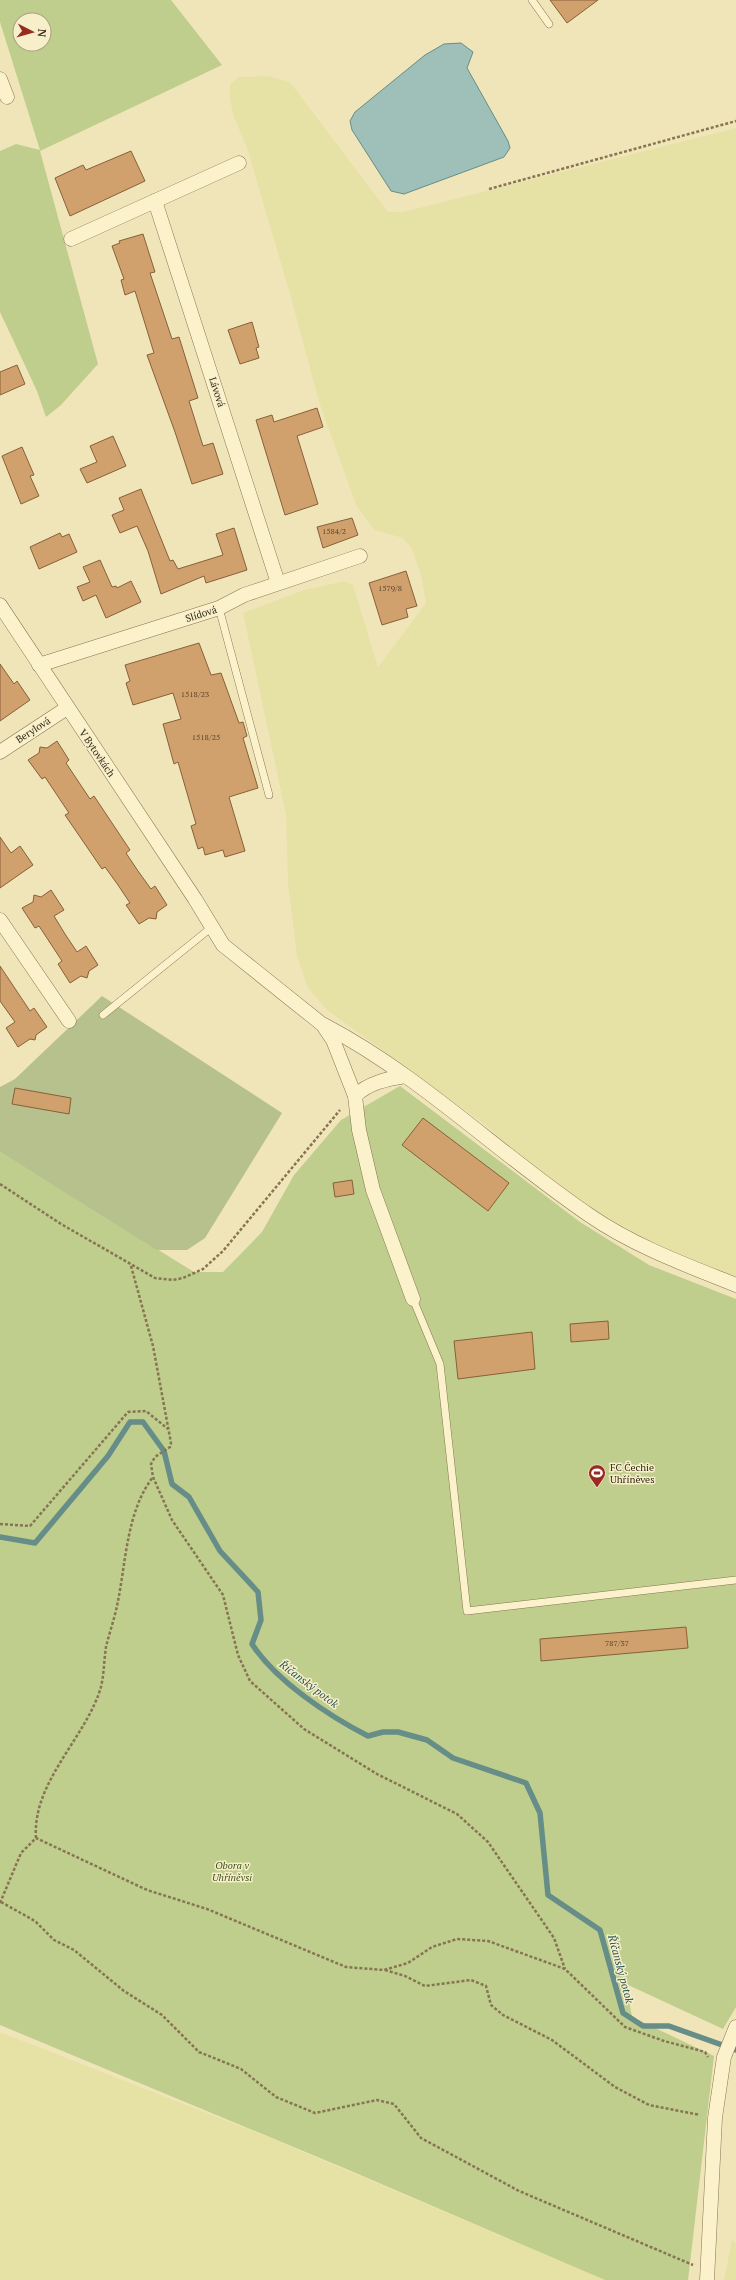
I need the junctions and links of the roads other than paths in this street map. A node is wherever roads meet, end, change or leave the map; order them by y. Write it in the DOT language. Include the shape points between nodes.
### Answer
graph roads {
  1 [pos="532,0"];
  2 [pos="549,24"];
  3 [pos="0,79"];
  4 [pos="7,97"];
  5 [pos="239,163"];
  6 [pos="155,201"];
  7 [pos="70,239"];
  8 [pos="360,556"];
  9 [pos="278,583"];
  10 [pos="0,605"];
  11 [pos="219,608"];
  12 [pos="39,665"];
  13 [pos="67,708"];
  14 [pos="0,752"];
  15 [pos="269,795"];
  16 [pos="0,920"];
  17 [pos="212,927"];
  18 [pos="103,1016"];
  19 [pos="69,1021"];
  20 [pos="324,1025"];
  21 [pos="405,1076"];
  22 [pos="355,1096"];
  23 [pos="736,1285"];
  24 [pos="413,1299"];
  25 [pos="736,1580"];
  26 [pos="735,2029"];
  27 [pos="707,2276"];
  1 -- 2 [label="lane"];
  3 -- 4 [label="street"];
  5 -- 6 [label="street"];
  6 -- 7 [label="street"];
  6 -- 9 [label="street, Lávová"];
  8 -- 9 [label="street, Slídová"];
  9 -- 11 [label="street, Slídová" via="244,595"];
  10 -- 12 [label="street, V Bytovkách"];
  11 -- 12 [label="street, Slídová"];
  11 -- 15 [label="lane"];
  12 -- 13 [label="street, V Bytovkách"];
  13 -- 14 [label="street, Berylová"];
  13 -- 17 [label="street, V Bytovkách"];
  16 -- 19 [label="street"];
  17 -- 18 [label="lane"];
  17 -- 20 [label="street, V Bytovkách" via="223,945"];
  20 -- 21 [label="street" via="362,1045"];
  20 -- 22 [label="street" via="333,1040"];
  21 -- 22 [label="street" via="384,1080"];
  21 -- 23 [label="street" via="590,1215 654,1252"];
  22 -- 24 [label="street" via="359,1130 373,1190"];
  24 -- 25 [label="lane" via="440,1364 467,1611"];
  26 -- 27 [label="street" via="724,2057 715,2118"];
}
